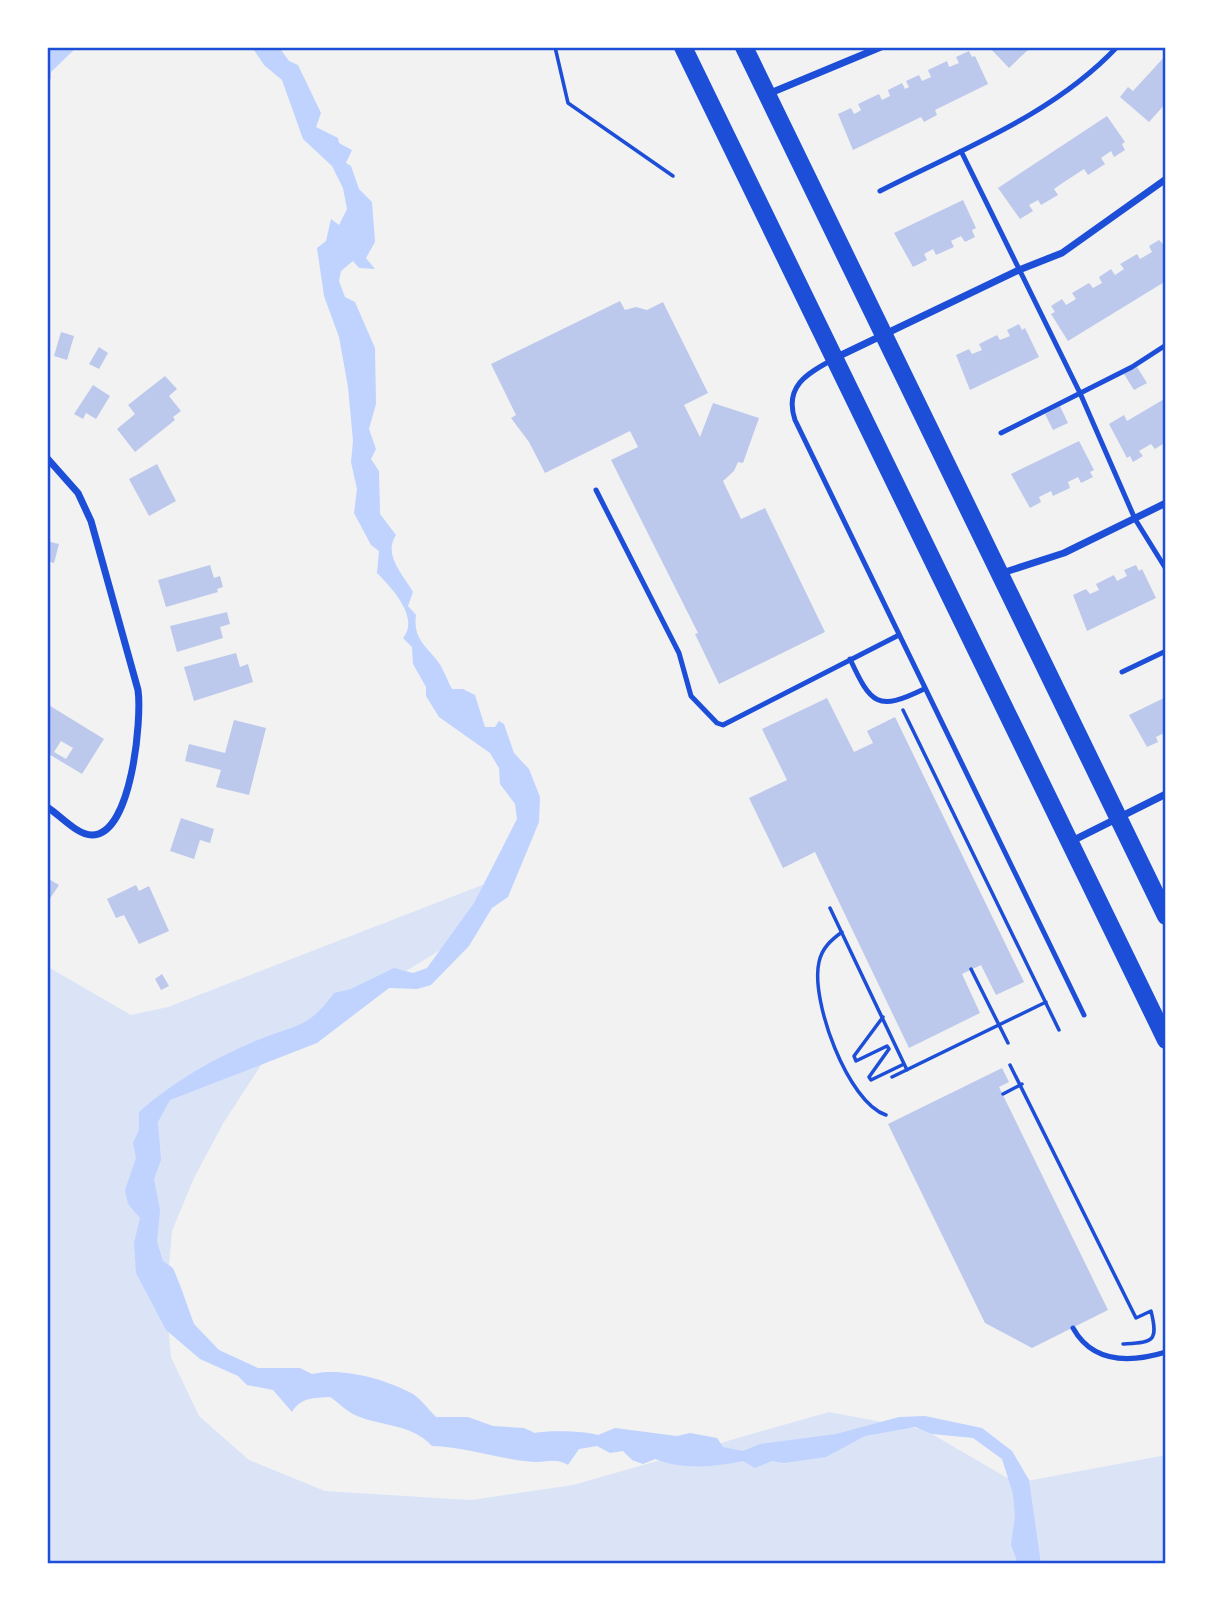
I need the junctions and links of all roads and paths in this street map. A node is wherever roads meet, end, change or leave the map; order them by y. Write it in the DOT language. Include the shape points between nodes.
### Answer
graph roads {
  1 [pos="555,47"];
  2 [pos="683,47"];
  3 [pos="744,47"];
  4 [pos="881,47"];
  5 [pos="1117,47"];
  6 [pos="767,95"];
  7 [pos="961,151"];
  8 [pos="673,176"];
  9 [pos="1166,179"];
  10 [pos="880,191"];
  11 [pos="1018,270"];
  12 [pos="882,336"];
  13 [pos="1166,345"];
  14 [pos="834,358"];
  15 [pos="1080,393"];
  16 [pos="1001,433"];
  17 [pos="47,458"];
  18 [pos="596,490"];
  19 [pos="1166,503"];
  20 [pos="1135,519"];
  21 [pos="1166,569"];
  22 [pos="998,574"];
  23 [pos="899,635"];
  24 [pos="1166,651"];
  25 [pos="850,659"];
  26 [pos="1122,672"];
  27 [pos="924,689"];
  28 [pos="903,710"];
  29 [pos="1166,794"];
  30 [pos="47,807"];
  31 [pos="1117,818"];
  32 [pos="1070,843"];
  33 [pos="830,908"];
  34 [pos="1166,916"];
  35 [pos="842,932"];
  36 [pos="971,970"];
  37 [pos="1046,1002"];
  38 [pos="1084,1015"];
  39 [pos="883,1017"];
  40 [pos="999,1025"];
  41 [pos="1059,1030"];
  42 [pos="1166,1040"];
  43 [pos="1008,1043"];
  44 [pos="904,1064"];
  45 [pos="1010,1065"];
  46 [pos="907,1070"];
  47 [pos="892,1077"];
  48 [pos="1022,1084"];
  49 [pos="1003,1094"];
  50 [pos="886,1115"];
  51 [pos="1073,1328"];
  52 [pos="1115,1344"];
  53 [pos="1166,1352"];
  1 -- 8 [label="path" via="568,103"];
  2 -- 14 [label="main road"];
  3 -- 6 [label="main road"];
  4 -- 6 [label="street"];
  5 -- 7 [label="lane" via="1075,86"];
  6 -- 12 [label="main road"];
  7 -- 10 [label="lane"];
  7 -- 11 [label="lane"];
  9 -- 11 [label="street" via="1062,253"];
  11 -- 12 [label="street"];
  11 -- 15 [label="lane"];
  12 -- 14 [label="street"];
  12 -- 22 [label="main road"];
  13 -- 15 [label="lane"];
  14 -- 23 [label="lane" via="804,376 792,394 792,410"];
  14 -- 32 [label="main road"];
  15 -- 16 [label="lane"];
  15 -- 20 [label="lane"];
  17 -- 30 [label="street" via="78,493 91,521 141,712 134,760 112,825 102,833 81,832"];
  18 -- 25 [label="lane" via="679,653 691,696 717,723 723,725 768,704"];
  19 -- 20 [label="street"];
  20 -- 21 [label="lane"];
  20 -- 22 [label="street" via="1064,553"];
  22 -- 31 [label="main road"];
  23 -- 25 [label="lane"];
  23 -- 27 [label="lane"];
  24 -- 26 [label="lane"];
  25 -- 27 [label="lane" via="867,693 878,701 894,703"];
  27 -- 38 [label="lane"];
  28 -- 37 [label="path"];
  29 -- 31 [label="street"];
  31 -- 32 [label="street"];
  31 -- 34 [label="main road"];
  32 -- 42 [label="main road"];
  33 -- 35 [label="path"];
  35 -- 39 [label="path"];
  35 -- 50 [label="path" via="823,949 818,963 821,1005 846,1069 874,1112"];
  36 -- 40 [label="path"];
  37 -- 40 [label="path"];
  37 -- 41 [label="path"];
  39 -- 44 [label="path"];
  39 -- 44 [label="path" via="854,1056 856,1060 887,1046 871,1080"];
  40 -- 43 [label="path"];
  40 -- 46 [label="path"];
  44 -- 46 [label="path"];
  45 -- 48 [label="path"];
  46 -- 47 [label="path"];
  48 -- 49 [label="path"];
  48 -- 52 [label="path" via="1136,1318 1151,1311 1155,1329 1151,1340"];
  51 -- 53 [label="lane" via="1084,1346 1103,1357 1124,1359"];
}
